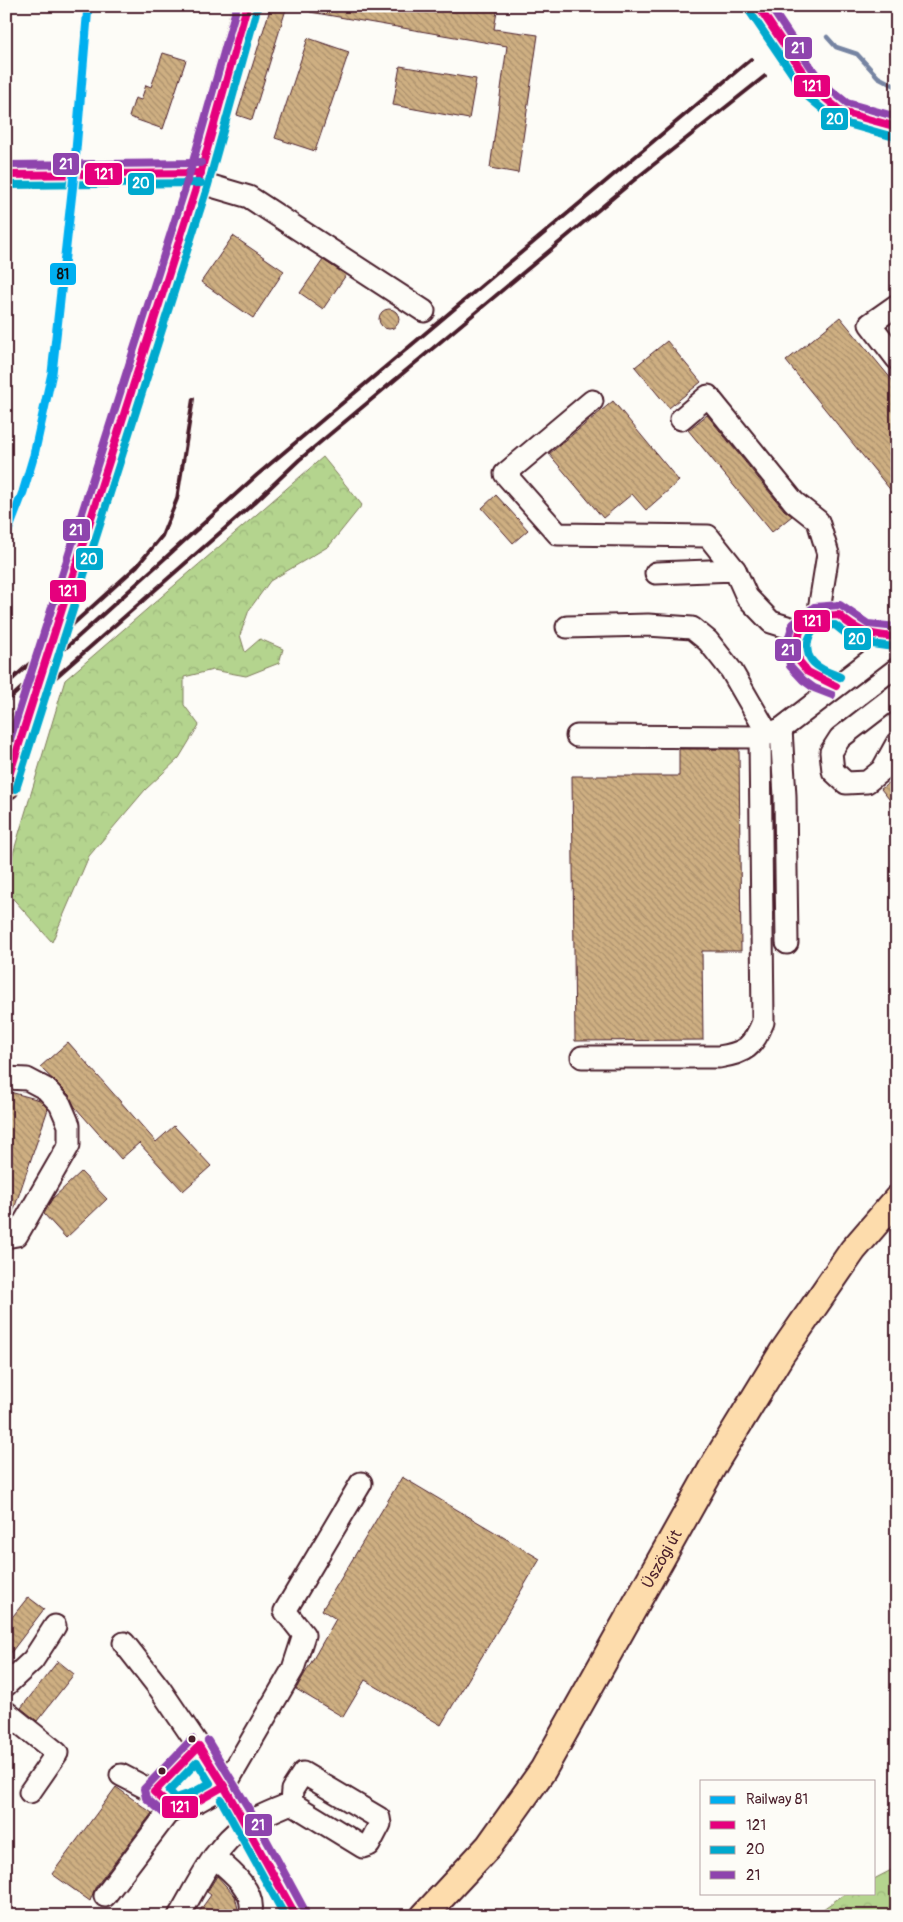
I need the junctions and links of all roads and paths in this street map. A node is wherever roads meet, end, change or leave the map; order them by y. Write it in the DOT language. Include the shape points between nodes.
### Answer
graph roads {
  1 [pos="247,6"];
  2 [pos="758,6"];
  3 [pos="897,127"];
  4 [pos="6,175"];
  5 [pos="199,178"];
  6 [pos="897,305"];
  7 [pos="424,311"];
  8 [pos="897,359"];
  9 [pos="592,401"];
  10 [pos="681,419"];
  11 [pos="735,570"];
  12 [pos="656,573"];
  13 [pos="818,616"];
  14 [pos="567,627"];
  15 [pos="800,631"];
  16 [pos="897,638"];
  17 [pos="836,686"];
  18 [pos="897,694"];
  19 [pos="770,733"];
  20 [pos="576,736"];
  21 [pos="897,743"];
  22 [pos="6,786"];
  23 [pos="787,943"];
  24 [pos="582,1057"];
  25 [pos="6,1078"];
  26 [pos="897,1198"];
  27 [pos="6,1237"];
  28 [pos="360,1483"];
  29 [pos="55,1626"];
  30 [pos="124,1643"];
  31 [pos="6,1685"];
  32 [pos="6,1712"];
  33 [pos="199,1746"];
  34 [pos="121,1775"];
  35 [pos="225,1786"];
  36 [pos="30,1792"];
  37 [pos="154,1792"];
  38 [pos="290,1803"];
  39 [pos="174,1809"];
  40 [pos="246,1824"];
  41 [pos="214,1856"];
  42 [pos="105,1896"];
  43 [pos="179,1916"];
  44 [pos="250,1916"];
  45 [pos="296,1916"];
  46 [pos="424,1916"];
  1 -- 5 [label="main road"];
  2 -- 3 [label="street" via="814,89 842,112"];
  4 -- 5 [label="street"];
  5 -- 7 [label="street" via="249,197"];
  5 -- 22 [label="main road"];
  6 -- 8 [label="street" via="870,324"];
  9 -- 11 [label="street" via="505,474 558,534 708,536"];
  10 -- 13 [label="street" via="708,396 794,502 818,521 828,554"];
  11 -- 12 [label="street"];
  11 -- 15 [label="street" via="747,597 771,622"];
  13 -- 15 [label="street"];
  13 -- 16 [label="street" via="839,615 864,634"];
  14 -- 19 [label="street" via="648,625 692,628 708,641 730,670"];
  15 -- 17 [label="street" via="797,644 799,661 808,672"];
  16 -- 17 [label="street"];
  17 -- 19 [label="street"];
  18 -- 21 [label="street" via="840,738 831,752 833,771 846,783 867,782 882,770"];
  19 -- 20 [label="street"];
  19 -- 23 [label="street" via="785,796"];
  19 -- 24 [label="street" via="763,1022 757,1035 738,1054 719,1057"];
  25 -- 27 [label="street" via="27,1079 46,1089 60,1104 69,1125 69,1145 17,1236"];
  26 -- 46 [label="main road, Üszögi út" via="853,1250 777,1362 716,1462 543,1770 489,1846"];
  28 -- 35 [label="street" via="285,1611 304,1635 293,1669"];
  29 -- 31 [label="street" via="33,1660"];
  30 -- 33 [label="street"];
  32 -- 36 [label="street" via="57,1753"];
  33 -- 35 [label="street"];
  33 -- 37 [label="street"];
  34 -- 37 [label="street"];
  35 -- 39 [label="street" via="198,1801"];
  35 -- 40 [label="street"];
  37 -- 39 [label="street"];
  38 -- 40 [label="street"];
  39 -- 42 [label="street" via="166,1814"];
  40 -- 41 [label="street"];
  40 -- 45 [label="street"];
  41 -- 43 [label="street"];
  41 -- 44 [label="street" via="242,1883 252,1909"];
}
